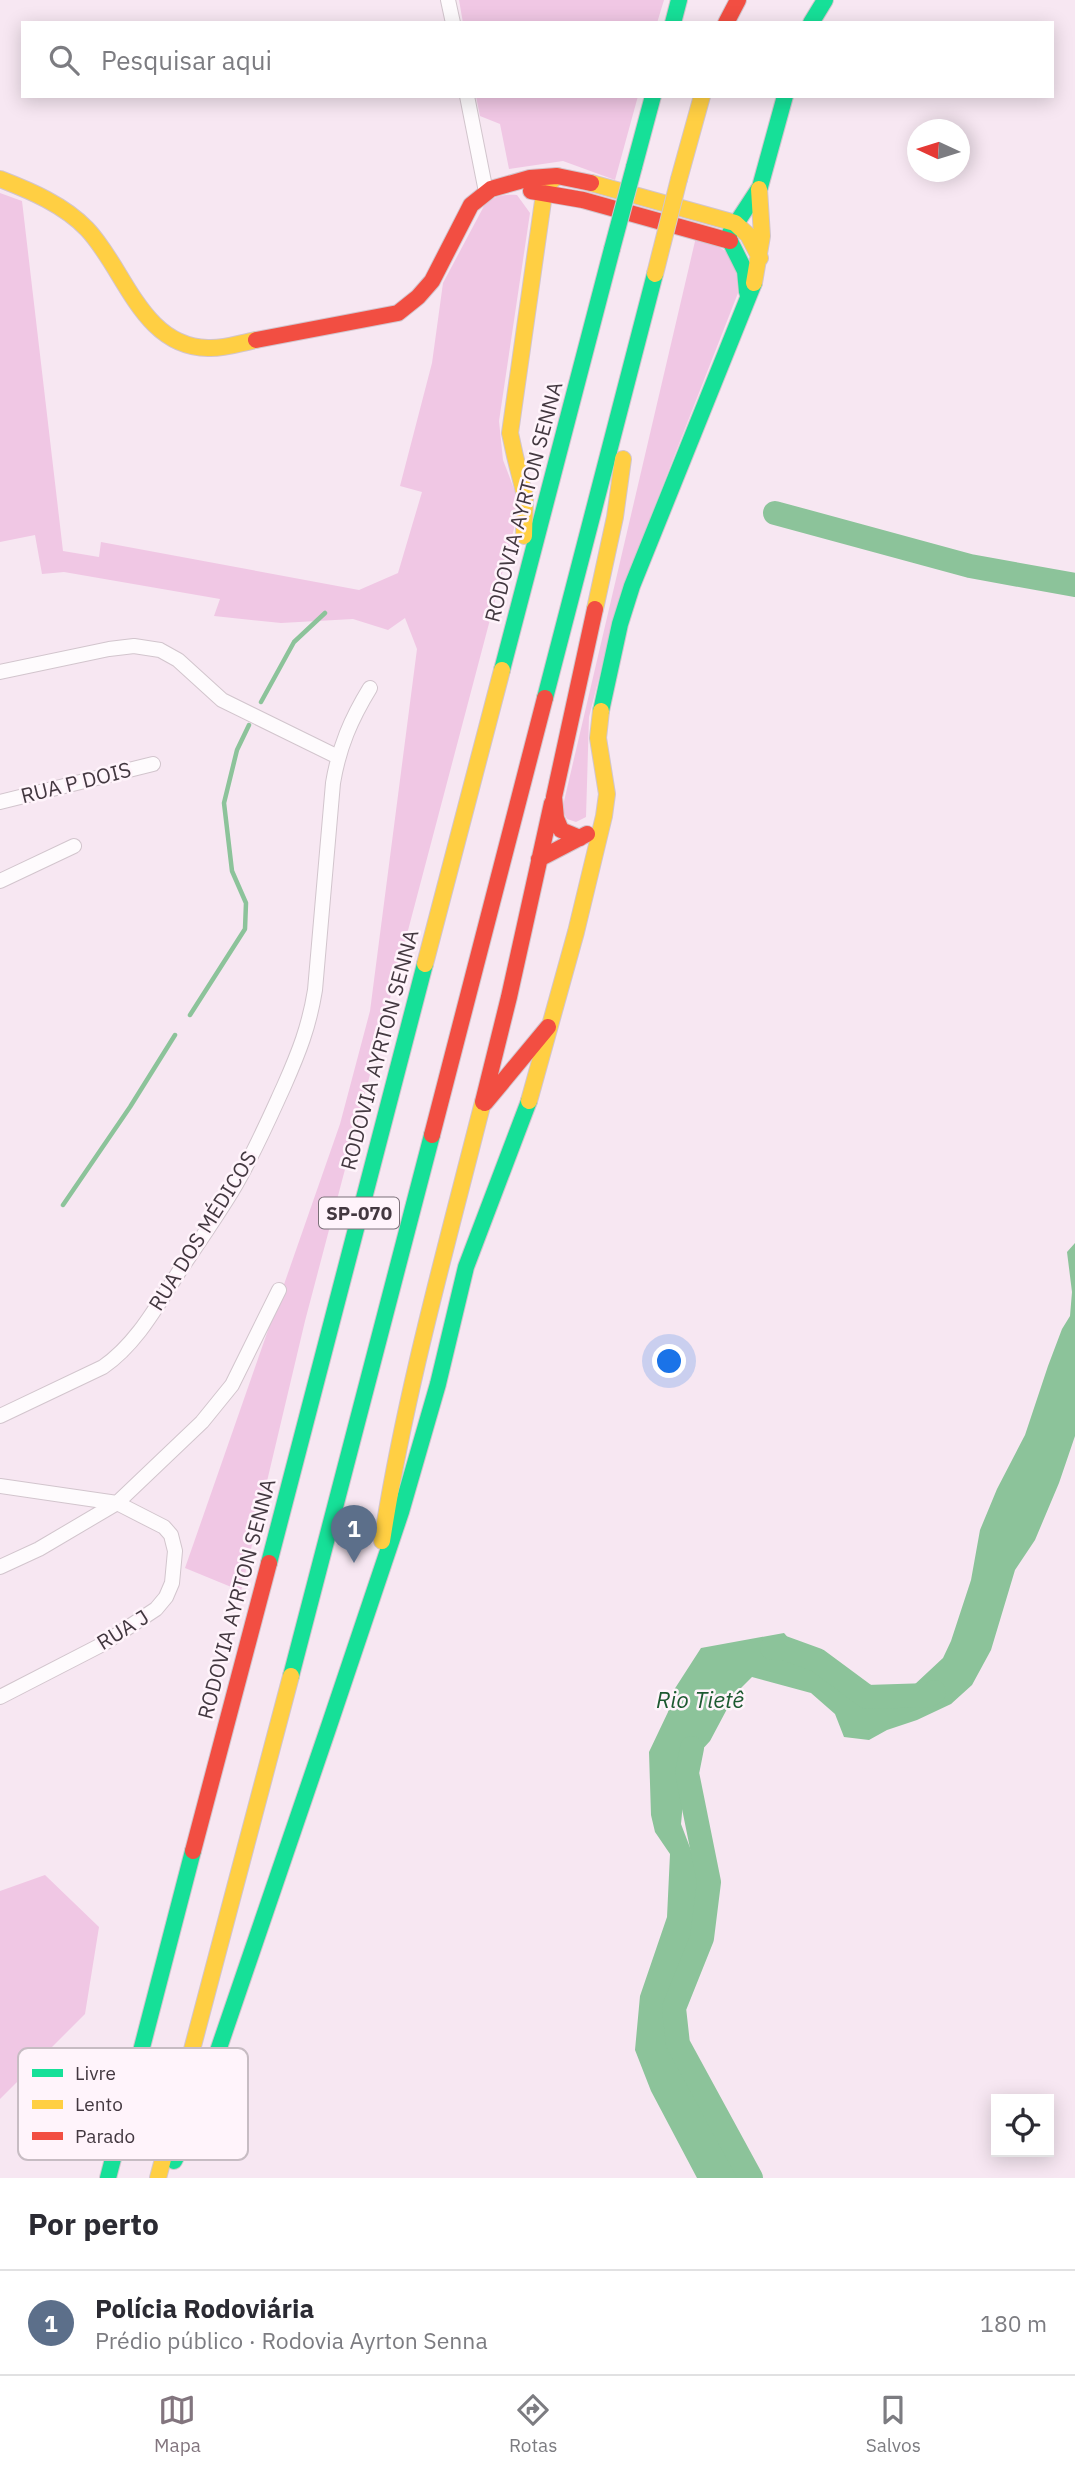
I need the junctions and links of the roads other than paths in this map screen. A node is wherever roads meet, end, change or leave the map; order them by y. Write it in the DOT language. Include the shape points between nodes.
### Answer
graph roads {
  1 [pos="448,0"];
  2 [pos="679,0"];
  3 [pos="728,0"];
  4 [pos="738,0"];
  5 [pos="825,0"];
  6 [pos="453,21"];
  7 [pos="674,21"];
  8 [pos="724,21"];
  9 [pos="725,21"];
  10 [pos="812,21"];
  11 [pos="467,98"];
  12 [pos="652,98"];
  13 [pos="701,98"];
  14 [pos="784,98"];
  15 [pos="557,176"];
  16 [pos="0,179"];
  17 [pos="510,186"];
  18 [pos="759,189"];
  19 [pos="486,192"];
  20 [pos="544,194"];
  21 [pos="583,200"];
  22 [pos="734,222"];
  23 [pos="539,237"];
  24 [pos="730,241"];
  25 [pos="761,258"];
  26 [pos="746,304"];
  27 [pos="621,412"];
  28 [pos="558,453"];
  29 [pos="515,456"];
  30 [pos="0,672"];
  31 [pos="370,688"];
  32 [pos="338,757"];
  33 [pos="153,764"];
  34 [pos="554,797"];
  35 [pos="0,802"];
  36 [pos="604,816"];
  37 [pos="461,825"];
  38 [pos="580,838"];
  39 [pos="74,846"];
  40 [pos="539,859"];
  41 [pos="0,881"];
  42 [pos="553,1021"];
  43 [pos="482,1107"];
  44 [pos="279,1290"];
  45 [pos="0,1416"];
  46 [pos="0,1486"];
  47 [pos="117,1503"];
  48 [pos="0,1566"];
  49 [pos="369,1607"];
  50 [pos="0,1697"];
  51 [pos="142,2048"];
  52 [pos="192,2048"];
  53 [pos="219,2048"];
  54 [pos="113,2160"];
  55 [pos="163,2160"];
  56 [pos="175,2160"];
  57 [pos="108,2178"];
  58 [pos="158,2178"];
  59 [pos="166,2178"];
  1 -- 6 [label="street"];
  2 -- 7 [label="main road"];
  3 -- 8 [label="main road"];
  4 -- 9 [label="main road"];
  5 -- 10 [label="main road"];
  11 -- 19 [label="street"];
  12 -- 28 [label="main road, RODOVIA AYRTON SENNA / SP-070, bridge"];
  13 -- 27 [label="main road, SP-070, bridge"];
  14 -- 18 [label="main road"];
  15 -- 17 [label="main road" via="530,178"];
  15 -- 20 [label="main road, RODOVIA AYRTON SENNA"];
  15 -- 22 [label="main road"];
  16 -- 19 [label="main road" via="75,218 101,246 147,319 161,333 207,349 398,313 432,281 471,205"];
  17 -- 19 [label="main road"];
  17 -- 20 [label="main road"];
  18 -- 22 [label="main road"];
  18 -- 25 [label="main road"];
  20 -- 21 [label="main road"];
  20 -- 23 [label="main road, RODOVIA AYRTON SENNA"];
  21 -- 23 [label="main road, RODOVIA AYRTON SENNA" via="560,209 547,220"];
  21 -- 24 [label="main road"];
  22 -- 24 [label="main road"];
  22 -- 25 [label="main road"];
  23 -- 29 [label="main road, RODOVIA AYRTON SENNA" via="510,433"];
  24 -- 26 [label="main road" via="748,279"];
  25 -- 26 [label="main road"];
  26 -- 36 [label="main road" via="620,624 598,738 607,794"];
  27 -- 34 [label="main road" via="623,461 615,517"];
  27 -- 52 [label="main road, SP-070"];
  28 -- 29 [label="main road" via="538,468 524,465"];
  28 -- 37 [label="main road, RODOVIA AYRTON SENNA / SP-070"];
  29 -- 37 [label="main road, RODOVIA AYRTON SENNA" via="528,508 465,769"];
  30 -- 32 [label="street" via="108,649 160,650 178,660 222,700"];
  31 -- 32 [label="street, RUA DOS MÉDICOS" via="348,727"];
  32 -- 45 [label="street, RUA DOS MÉDICOS" via="310,1021 249,1160 162,1299 118,1356"];
  33 -- 35 [label="street, RUA P DOIS"];
  34 -- 38 [label="main road" via="561,830"];
  34 -- 40 [label="main road"];
  36 -- 38 [label="main road"];
  36 -- 42 [label="main road"];
  37 -- 51 [label="main road, RODOVIA AYRTON SENNA / SP-070"];
  38 -- 40 [label="main road"];
  39 -- 41 [label="street"];
  40 -- 43 [label="main road"];
  42 -- 43 [label="main road"];
  42 -- 49 [label="main road" via="534,1089 466,1267 438,1384"];
  43 -- 49 [label="main road" via="410,1393"];
  44 -- 47 [label="street" via="232,1385 202,1422"];
  46 -- 47 [label="street"];
  47 -- 48 [label="street" via="39,1549"];
  47 -- 50 [label="street, RUA J" via="171,1535 174,1569 166,1597 156,1609 103,1644"];
  49 -- 53 [label="main road"];
  54 -- 57 [label="main road, RODOVIA AYRTON SENNA / SP-070"];
  55 -- 58 [label="main road, SP-070"];
  56 -- 59 [label="main road"];
}
